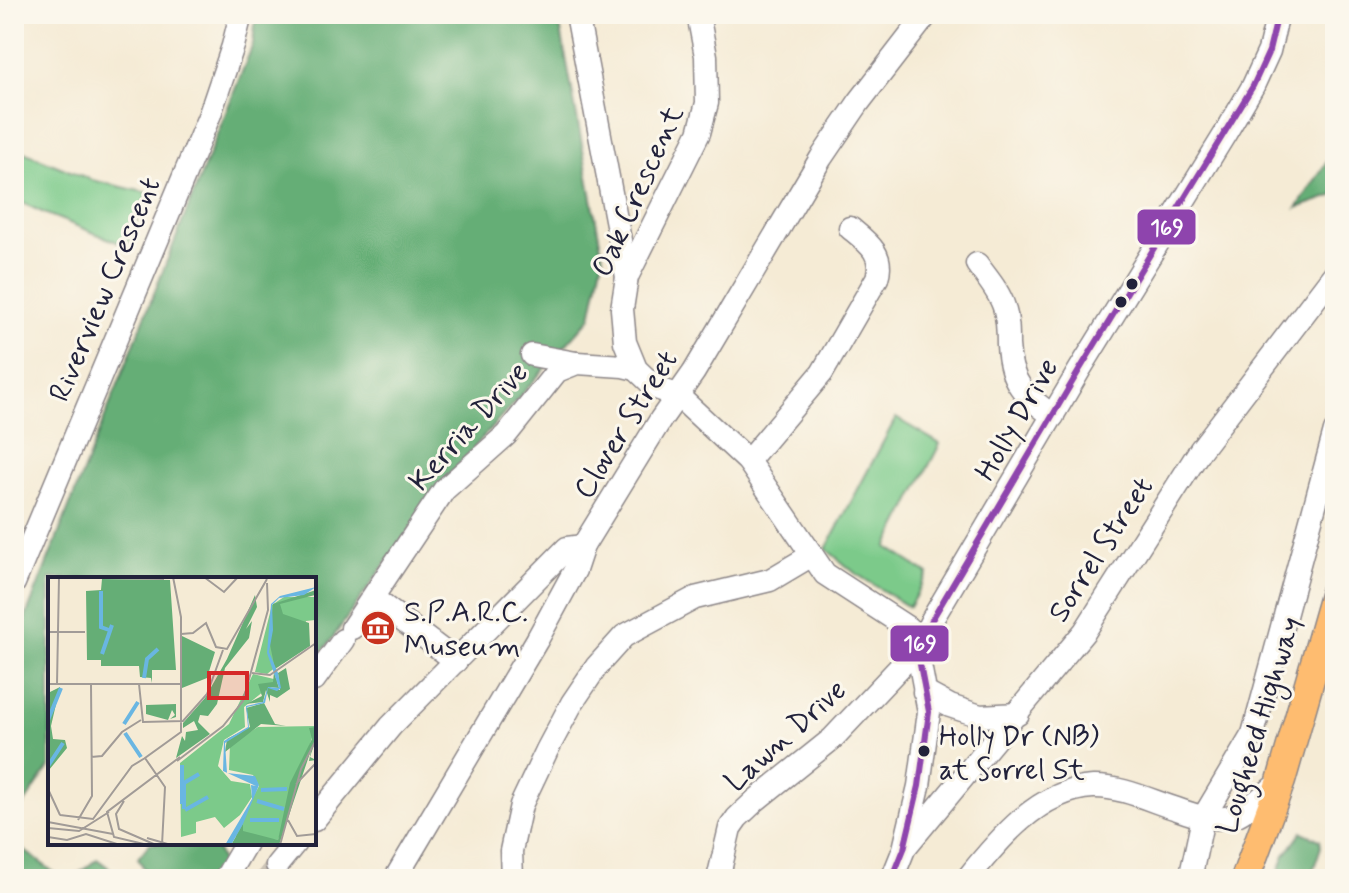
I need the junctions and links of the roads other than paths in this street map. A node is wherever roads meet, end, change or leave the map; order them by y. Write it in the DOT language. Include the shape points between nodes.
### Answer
graph roads {
  1 [pos="241,14"];
  2 [pos="577,14"];
  3 [pos="698,14"];
  4 [pos="927,14"];
  5 [pos="1278,14"];
  6 [pos="850,228"];
  7 [pos="977,264"];
  8 [pos="1335,273"];
  9 [pos="627,277"];
  10 [pos="532,355"];
  11 [pos="577,363"];
  12 [pos="636,369"];
  13 [pos="677,395"];
  14 [pos="1053,416"];
  15 [pos="1335,431"];
  16 [pos="748,461"];
  17 [pos="583,546"];
  18 [pos="812,555"];
  19 [pos="14,583"];
  20 [pos="1335,592"];
  21 [pos="373,598"];
  22 [pos="917,649"];
  23 [pos="456,661"];
  24 [pos="316,677"];
  25 [pos="924,692"];
  26 [pos="1018,714"];
  27 [pos="1281,781"];
  28 [pos="316,818"];
  29 [pos="1203,818"];
  30 [pos="245,845"];
  31 [pos="293,845"];
  32 [pos="904,849"];
  33 [pos="277,865"];
  34 [pos="225,879"];
  35 [pos="395,879"];
  36 [pos="512,879"];
  37 [pos="718,879"];
  38 [pos="892,879"];
  39 [pos="967,879"];
  40 [pos="1190,879"];
  41 [pos="1245,879"];
  1 -- 19 [label="street, Riverview Crescent" via="210,114"];
  2 -- 9 [label="street"];
  3 -- 9 [label="street, Oak Crescent" via="707,103 699,133"];
  4 -- 13 [label="street, Clover Street" via="821,158"];
  5 -- 14 [label="street, Holly Drive" via="1253,86"];
  6 -- 16 [label="street" via="877,254 877,278 822,373"];
  7 -- 14 [label="street" via="1003,304 1013,375 1026,395"];
  8 -- 26 [label="street, Sorrel Street" via="1201,449 1085,631"];
  9 -- 12 [label="street, Oak Crescent" via="622,309 625,342"];
  10 -- 11 [label="street"];
  11 -- 12 [label="street, Kerria Drive"];
  11 -- 21 [label="street, Kerria Drive" via="557,371 506,435 444,490"];
  12 -- 13 [label="street" via="656,388"];
  13 -- 16 [label="street"];
  13 -- 17 [label="street, Clover Street"];
  14 -- 22 [label="street, Holly Drive"];
  15 -- 29 [label="street" via="1253,734"];
  16 -- 18 [label="street"];
  17 -- 23 [label="street" via="567,548"];
  17 -- 35 [label="street, Clover Street" via="537,640"];
  18 -- 22 [label="street" via="825,574 908,628"];
  18 -- 36 [label="street" via="770,580 695,598 624,636 572,703 521,805 511,851"];
  20 -- 27 [label="main road, Lougheed Highway"];
  21 -- 23 [label="street"];
  21 -- 24 [label="street, Kerria Drive"];
  22 -- 25 [label="street"];
  22 -- 37 [label="street, Lawn Drive" via="832,739 737,818"];
  23 -- 28 [label="street" via="391,726"];
  25 -- 26 [label="street" via="980,716"];
  25 -- 32 [label="street" via="927,734"];
  26 -- 32 [label="street, Sorrel Street"];
  27 -- 29 [label="street" via="1238,814"];
  27 -- 41 [label="main road, Lougheed Highway"];
  29 -- 39 [label="street" via="1119,790 1094,787 1073,792 1013,826"];
  29 -- 40 [label="street"];
  30 -- 34 [label="street"];
  31 -- 33 [label="street"];
  32 -- 38 [label="street"];
}
